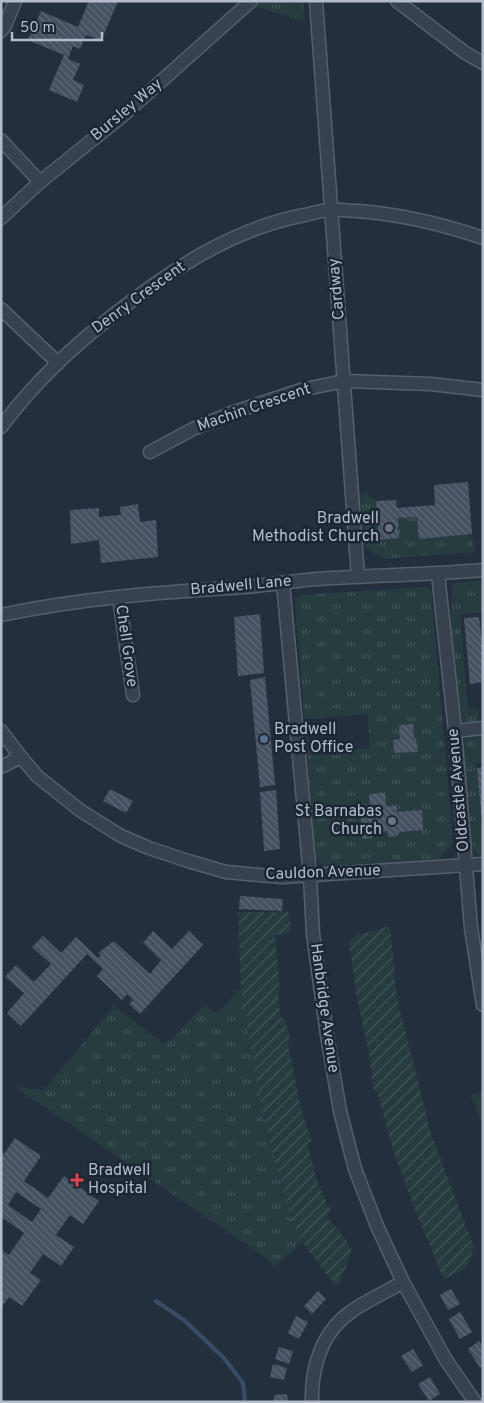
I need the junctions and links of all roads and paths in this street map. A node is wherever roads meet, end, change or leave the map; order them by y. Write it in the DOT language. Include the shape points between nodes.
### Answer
graph roads {
  1 [pos="15,1"];
  2 [pos="251,1"];
  3 [pos="316,1"];
  4 [pos="397,1"];
  5 [pos="1,31"];
  6 [pos="483,63"];
  7 [pos="1,140"];
  8 [pos="40,182"];
  9 [pos="331,210"];
  10 [pos="1,218"];
  11 [pos="483,238"];
  12 [pos="1,309"];
  13 [pos="58,363"];
  14 [pos="344,381"];
  15 [pos="483,390"];
  16 [pos="1,428"];
  17 [pos="150,452"];
  18 [pos="483,570"];
  19 [pos="438,574"];
  20 [pos="358,577"];
  21 [pos="283,583"];
  22 [pos="119,597"];
  23 [pos="1,615"];
  24 [pos="133,695"];
  25 [pos="483,728"];
  26 [pos="1,731"];
  27 [pos="455,731"];
  28 [pos="21,757"];
  29 [pos="1,767"];
  30 [pos="483,864"];
  31 [pos="465,865"];
  32 [pos="310,876"];
  33 [pos="483,1006"];
  34 [pos="403,1282"];
  35 [pos="312,1402"];
  36 [pos="475,1402"];
  1 -- 5 [label="street"];
  2 -- 8 [label="street, Bursley Way" via="121,117"];
  3 -- 9 [label="street, Cardway"];
  4 -- 6 [label="street"];
  7 -- 8 [label="street"];
  8 -- 10 [label="street, Bursley Way"];
  9 -- 11 [label="street, Denry Crescent" via="406,217"];
  9 -- 13 [label="street, Denry Crescent" via="259,227 186,262 126,304"];
  9 -- 14 [label="street, Cardway"];
  12 -- 13 [label="street"];
  13 -- 16 [label="street, Denry Crescent"];
  14 -- 15 [label="street, Machin Crescent" via="431,384"];
  14 -- 17 [label="street, Machin Crescent" via="301,390 234,412"];
  14 -- 20 [label="street, Cardway"];
  18 -- 19 [label="street, Bradwell Lane"];
  19 -- 20 [label="street, Bradwell Lane"];
  19 -- 27 [label="street, Oldcastle Avenue"];
  20 -- 21 [label="street, Bradwell Lane"];
  21 -- 22 [label="street, Bradwell Lane"];
  21 -- 32 [label="street, Hanbridge Avenue"];
  22 -- 23 [label="street, Bradwell Lane"];
  22 -- 24 [label="street, Chell Grove"];
  25 -- 27 [label="street"];
  26 -- 28 [label="street, Cauldon Avenue"];
  27 -- 31 [label="street, Oldcastle Avenue"];
  28 -- 29 [label="street"];
  28 -- 32 [label="street, Cauldon Avenue" via="37,776 81,811 149,848 226,872 269,877"];
  30 -- 31 [label="street, Cauldon Avenue"];
  31 -- 32 [label="street, Cauldon Avenue"];
  31 -- 33 [label="street, Oldcastle Avenue"];
  32 -- 34 [label="street, Hanbridge Avenue" via="313,934 340,1111 355,1169"];
  34 -- 35 [label="street" via="351,1311 333,1328 314,1370"];
  34 -- 36 [label="street, Hanbridge Avenue" via="446,1360"];
}
